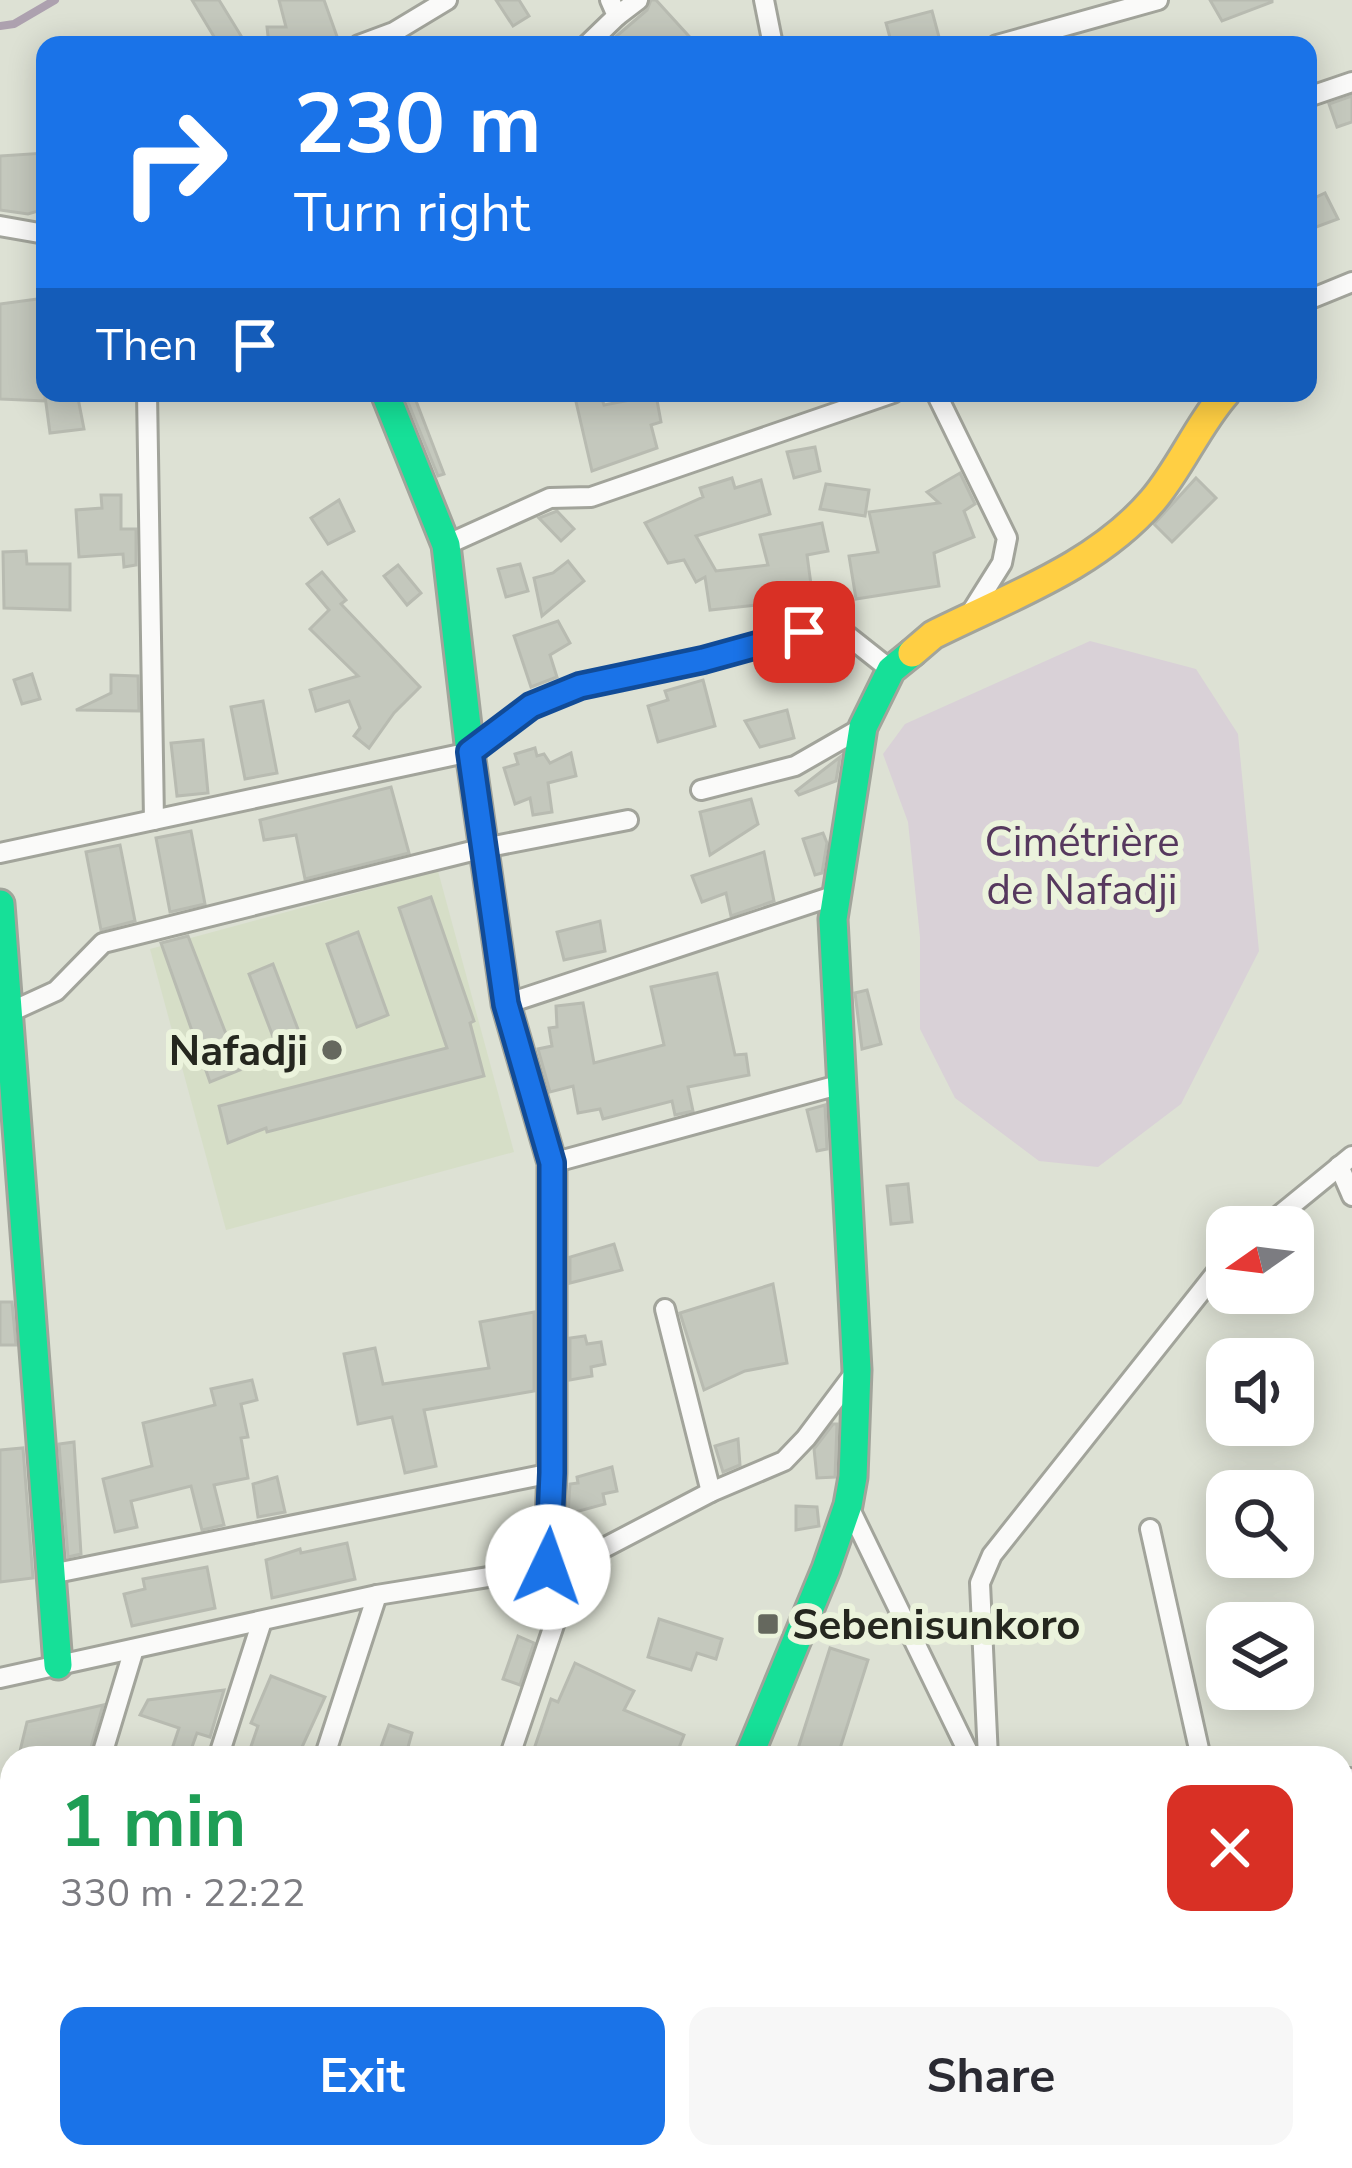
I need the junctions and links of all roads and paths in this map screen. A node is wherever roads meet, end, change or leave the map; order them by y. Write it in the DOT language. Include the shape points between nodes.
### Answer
graph roads {
  1 [pos="447,0"];
  2 [pos="638,0"];
  3 [pos="764,0"];
  4 [pos="1159,0"];
  5 [pos="613,8"];
  6 [pos="383,36"];
  7 [pos="593,36"];
  8 [pos="771,36"];
  9 [pos="1029,36"];
  10 [pos="1352,82"];
  11 [pos="1317,94"];
  12 [pos="0,226"];
  13 [pos="36,232"];
  14 [pos="1352,282"];
  15 [pos="1317,296"];
  16 [pos="147,402"];
  17 [pos="389,402"];
  18 [pos="867,402"];
  19 [pos="940,402"];
  20 [pos="1218,402"];
  21 [pos="446,545"];
  22 [pos="967,618"];
  23 [pos="890,670"];
  24 [pos="863,727"];
  25 [pos="470,752"];
  26 [pos="701,790"];
  27 [pos="154,820"];
  28 [pos="628,820"];
  29 [pos="484,848"];
  30 [pos="0,853"];
  31 [pos="836,895"];
  32 [pos="0,904"];
  33 [pos="506,1004"];
  34 [pos="8,1013"];
  35 [pos="842,1084"];
  36 [pos="8,1110"];
  37 [pos="1345,1161"];
  38 [pos="552,1163"];
  39 [pos="1352,1196"];
  40 [pos="1290,1206"];
  41 [pos="1206,1285"];
  42 [pos="665,1309"];
  43 [pos="857,1370"];
  44 [pos="552,1473"];
  45 [pos="711,1492"];
  46 [pos="848,1505"];
  47 [pos="1150,1528"];
  48 [pos="562,1565"];
  49 [pos="51,1574"];
  50 [pos="377,1595"];
  51 [pos="262,1621"];
  52 [pos="134,1649"];
  53 [pos="58,1665"];
  54 [pos="0,1678"];
  55 [pos="105,1746"];
  56 [pos="222,1746"];
  57 [pos="328,1746"];
  58 [pos="512,1746"];
  59 [pos="753,1746"];
  60 [pos="964,1746"];
  61 [pos="987,1746"];
  62 [pos="1199,1746"];
  1 -- 6 [label="street"];
  2 -- 5 [label="street"];
  3 -- 8 [label="street"];
  4 -- 9 [label="street"];
  5 -- 7 [label="street"];
  10 -- 11 [label="street"];
  12 -- 13 [label="street"];
  14 -- 15 [label="street"];
  16 -- 27 [label="street"];
  17 -- 21 [label="street"];
  18 -- 21 [label="street" via="591,497 550,498"];
  19 -- 22 [label="street" via="1007,538 1002,563"];
  20 -- 22 [label="street" via="1154,499 1100,551"];
  21 -- 25 [label="street"];
  22 -- 23 [label="street"];
  23 -- 24 [label="street"];
  23 -- 25 [label="street" via="848,636 804,632 580,686 531,706"];
  24 -- 26 [label="street" via="795,766"];
  24 -- 31 [label="street"];
  25 -- 27 [label="street"];
  25 -- 29 [label="street"];
  27 -- 30 [label="street"];
  28 -- 29 [label="street"];
  29 -- 33 [label="street"];
  29 -- 34 [label="street" via="104,943 56,991"];
  31 -- 33 [label="street"];
  31 -- 35 [label="street"];
  32 -- 34 [label="street"];
  33 -- 38 [label="street"];
  34 -- 36 [label="street"];
  35 -- 38 [label="street"];
  35 -- 43 [label="street"];
  36 -- 49 [label="street"];
  37 -- 39 [label="street"];
  37 -- 40 [label="street"];
  38 -- 44 [label="street"];
  41 -- 61 [label="street" via="992,1555 980,1583"];
  42 -- 45 [label="street"];
  43 -- 45 [label="street" via="784,1461"];
  43 -- 46 [label="street"];
  44 -- 48 [label="street"];
  44 -- 49 [label="street"];
  45 -- 48 [label="street"];
  46 -- 59 [label="street"];
  46 -- 60 [label="street"];
  47 -- 62 [label="street"];
  48 -- 50 [label="street"];
  48 -- 58 [label="street"];
  49 -- 53 [label="street"];
  50 -- 51 [label="street"];
  50 -- 57 [label="street"];
  51 -- 52 [label="street"];
  51 -- 56 [label="street"];
  52 -- 53 [label="street"];
  52 -- 55 [label="street"];
  53 -- 54 [label="street"];
}
